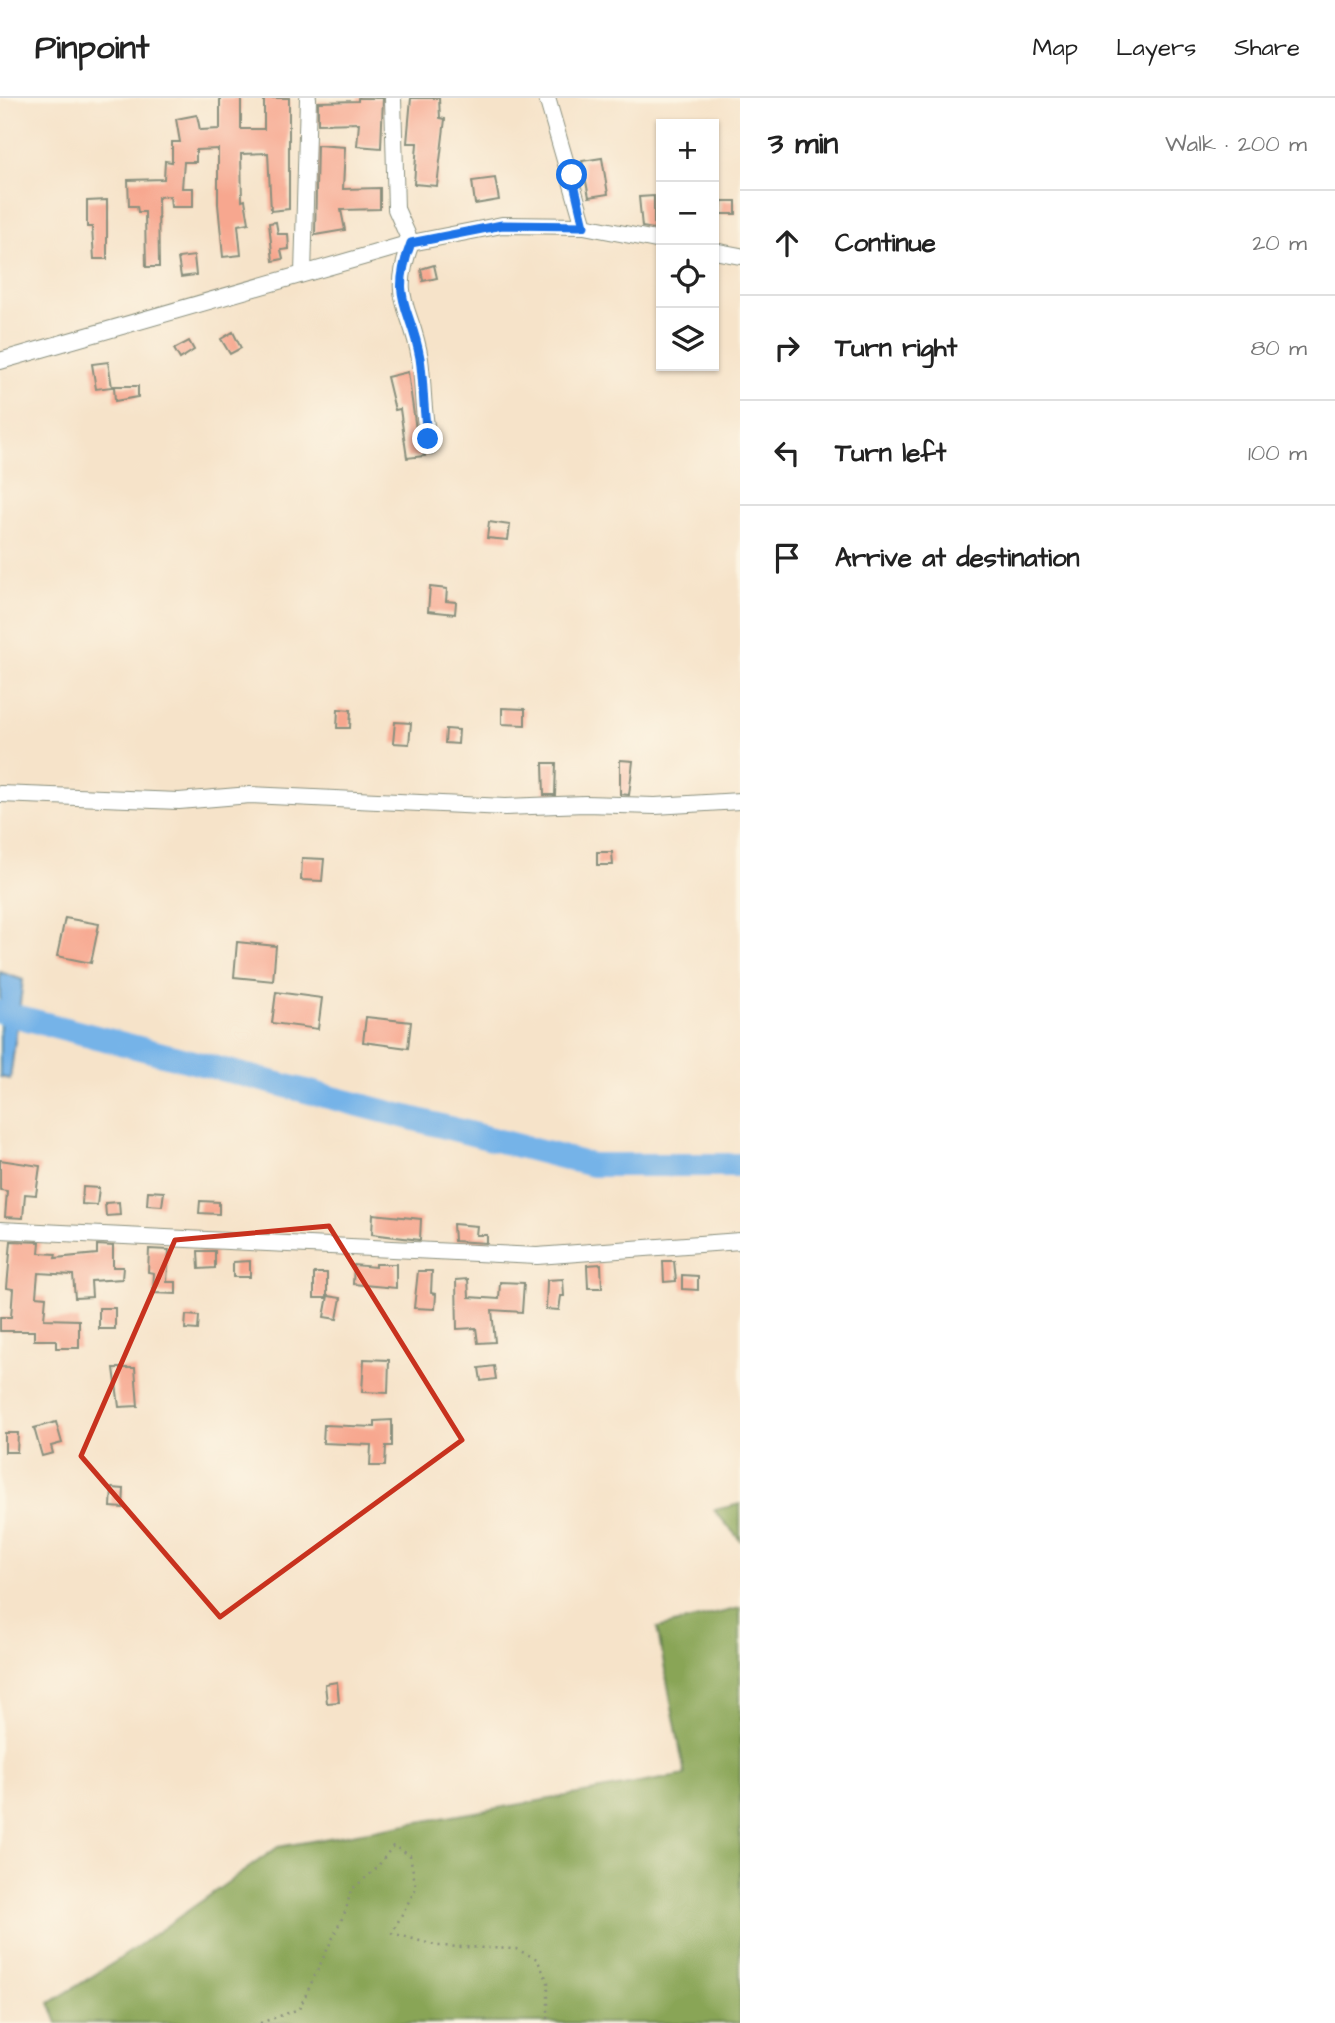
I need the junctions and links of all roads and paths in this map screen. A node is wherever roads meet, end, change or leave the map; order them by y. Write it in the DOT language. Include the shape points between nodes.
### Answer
graph roads {
  1 [pos="308,98"];
  2 [pos="393,98"];
  3 [pos="547,98"];
  4 [pos="584,226"];
  5 [pos="656,240"];
  6 [pos="411,243"];
  7 [pos="719,252"];
  8 [pos="740,256"];
  9 [pos="303,274"];
  10 [pos="0,361"];
  11 [pos="430,446"];
  12 [pos="0,793"];
  13 [pos="740,801"];
  14 [pos="0,1230"];
  15 [pos="740,1241"];
  16 [pos="260,2023"];
  17 [pos="548,2023"];
  1 -- 9 [label="street"];
  2 -- 6 [label="street" via="396,209"];
  3 -- 4 [label="street"];
  4 -- 5 [label="street"];
  4 -- 6 [label="street" via="502,225"];
  6 -- 9 [label="street"];
  6 -- 11 [label="street" via="399,278 420,361"];
  7 -- 8 [label="street"];
  9 -- 10 [label="street"];
  12 -- 13 [label="street" via="179,801 250,794 505,807"];
  14 -- 15 [label="street" via="537,1256"];
  16 -- 17 [label="path" via="299,2009 351,1890 375,1870 393,1846 410,1855 416,1888 392,1933 438,1946 516,1949 537,1959 548,1982"];
}
